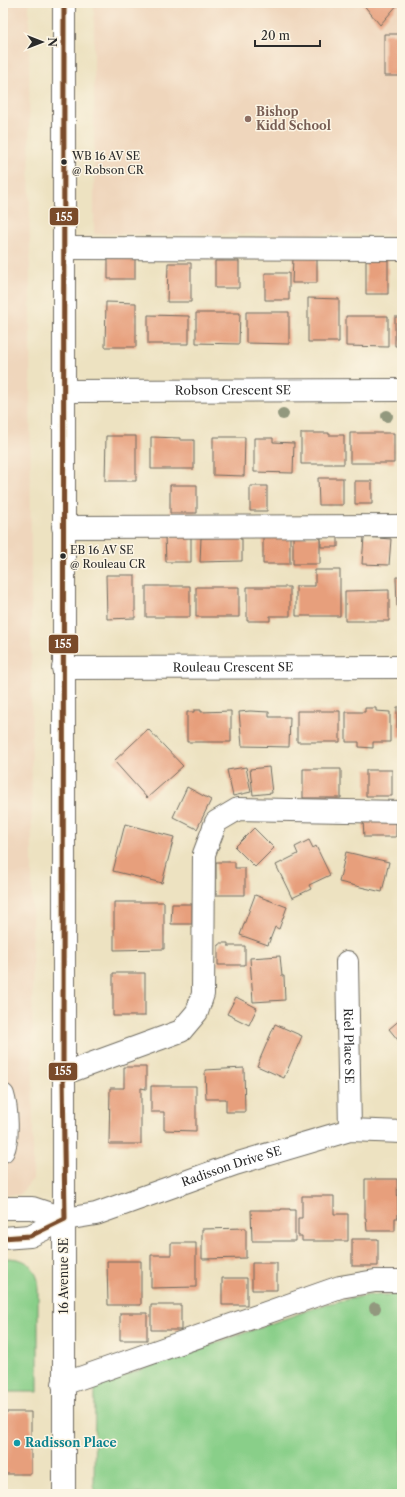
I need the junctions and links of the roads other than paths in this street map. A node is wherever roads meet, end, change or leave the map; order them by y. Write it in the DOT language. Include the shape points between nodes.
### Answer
graph roads {
  1 [pos="64,3"];
  2 [pos="64,248"];
  3 [pos="402,249"];
  4 [pos="64,390"];
  5 [pos="402,390"];
  6 [pos="402,526"];
  7 [pos="63,527"];
  8 [pos="402,667"];
  9 [pos="63,668"];
  10 [pos="402,812"];
  11 [pos="347,962"];
  12 [pos="63,1074"];
  13 [pos="3,1095"];
  14 [pos="4,1120"];
  15 [pos="350,1130"];
  16 [pos="402,1132"];
  17 [pos="3,1151"];
  18 [pos="3,1208"];
  19 [pos="65,1219"];
  20 [pos="3,1238"];
  21 [pos="402,1281"];
  22 [pos="63,1384"];
  23 [pos="64,1494"];
  1 -- 2 [label="street, 16 Avenue SE"];
  2 -- 3 [label="street"];
  2 -- 4 [label="street, 16 Avenue SE"];
  4 -- 5 [label="street, Robson Crescent SE"];
  4 -- 7 [label="street, 16 Avenue SE"];
  6 -- 7 [label="street"];
  7 -- 9 [label="street, 16 Avenue SE"];
  8 -- 9 [label="street, Rouleau Crescent SE"];
  9 -- 12 [label="street, 16 Avenue SE"];
  10 -- 12 [label="street" via="238,808 216,822 204,854 203,994 197,1012 181,1031"];
  11 -- 15 [label="street, Riel Place SE"];
  12 -- 19 [label="street, 16 Avenue SE"];
  13 -- 14 [label="street"];
  14 -- 17 [label="street" via="6,1142"];
  15 -- 16 [label="street, Radisson Drive SE"];
  15 -- 19 [label="street, Radisson Drive SE" via="236,1164 96,1214"];
  18 -- 19 [label="street, Radisson Drive SE" via="32,1208"];
  19 -- 20 [label="street, Radisson Drive SE" via="30,1236"];
  19 -- 22 [label="street, 16 Avenue SE"];
  21 -- 22 [label="street" via="375,1281 340,1287"];
  22 -- 23 [label="street, 16 Avenue SE"];
}
